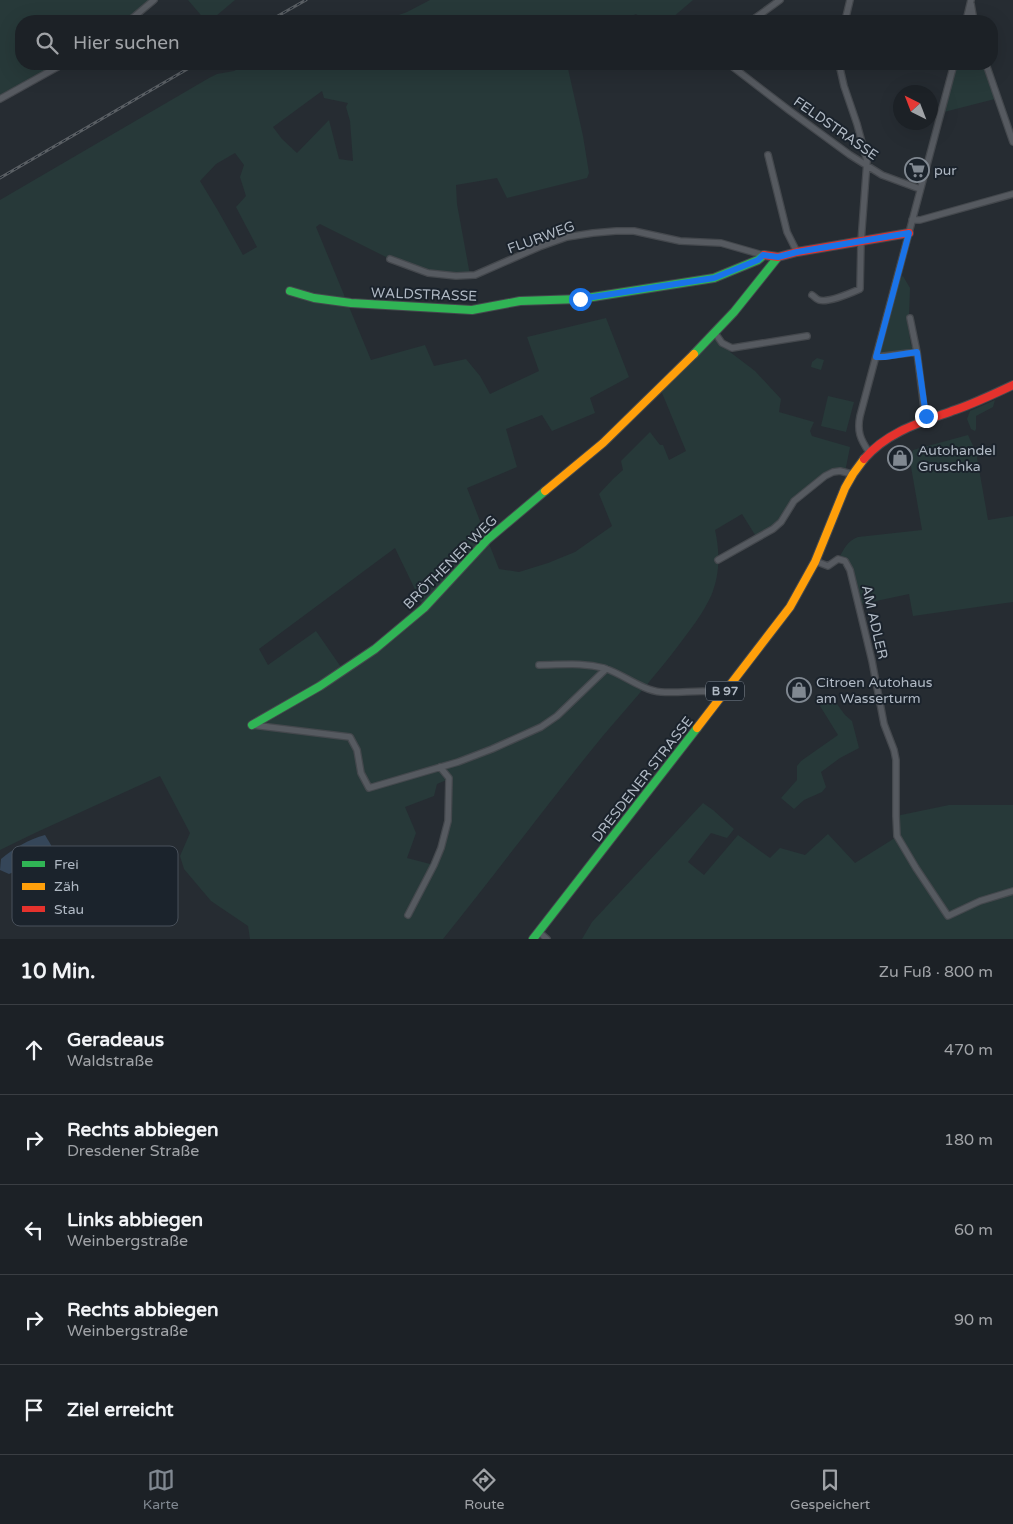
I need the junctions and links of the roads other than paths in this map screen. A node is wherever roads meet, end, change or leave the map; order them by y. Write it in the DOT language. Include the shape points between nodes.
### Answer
graph roads {
  1 [pos="154,0"];
  2 [pos="780,0"];
  3 [pos="850,0"];
  4 [pos="972,1"];
  5 [pos="136,15"];
  6 [pos="759,15"];
  7 [pos="846,15"];
  8 [pos="968,15"];
  9 [pos="973,15"];
  10 [pos="52,70"];
  11 [pos="737,70"];
  12 [pos="841,70"];
  13 [pos="952,70"];
  14 [pos="988,70"];
  15 [pos="0,99"];
  16 [pos="1013,142"];
  17 [pos="768,155"];
  18 [pos="867,166"];
  19 [pos="920,189"];
  20 [pos="1013,194"];
  21 [pos="912,220"];
  22 [pos="909,233"];
  23 [pos="861,242"];
  24 [pos="797,252"];
  25 [pos="763,255"];
  26 [pos="778,257"];
  27 [pos="390,259"];
  28 [pos="290,291"];
  29 [pos="812,295"];
  30 [pos="910,318"];
  31 [pos="715,333"];
  32 [pos="807,336"];
  33 [pos="917,352"];
  34 [pos="876,357"];
  35 [pos="1013,385"];
  36 [pos="927,419"];
  37 [pos="869,452"];
  38 [pos="852,474"];
  39 [pos="718,560"];
  40 [pos="815,561"];
  41 [pos="539,665"];
  42 [pos="606,668"];
  43 [pos="723,693"];
  44 [pos="252,725"];
  45 [pos="440,767"];
  46 [pos="1013,891"];
  47 [pos="408,915"];
  48 [pos="539,932"];
  49 [pos="533,939"];
  50 [pos="547,939"];
  1 -- 5 [label="street"];
  2 -- 6 [label="street"];
  3 -- 7 [label="street"];
  4 -- 8 [label="street"];
  4 -- 9 [label="street"];
  10 -- 15 [label="street"];
  11 -- 18 [label="street, FELDSTRASSE"];
  12 -- 18 [label="street"];
  13 -- 19 [label="street"];
  14 -- 16 [label="street"];
  17 -- 24 [label="street" via="786,232"];
  18 -- 19 [label="street, FELDSTRASSE" via="882,176"];
  18 -- 23 [label="street"];
  19 -- 21 [label="street"];
  20 -- 21 [label="street"];
  21 -- 22 [label="street"];
  22 -- 23 [label="street"];
  22 -- 34 [label="street"];
  23 -- 24 [label="street"];
  23 -- 29 [label="street" via="860,290 825,300"];
  24 -- 26 [label="street"];
  25 -- 26 [label="street"];
  25 -- 27 [label="street, FLURWEG" via="721,242 680,241 634,231 616,231 567,238 475,275 428,272"];
  25 -- 28 [label="street, WALDSTRASSE" via="714,278 580,299 520,301 472,310 351,303"];
  26 -- 31 [label="street, BRÖTHENER WEG"];
  30 -- 33 [label="street"];
  31 -- 32 [label="street" via="722,343 732,348"];
  31 -- 44 [label="street, BRÖTHENER WEG" via="602,443 487,540 443,589 380,645 320,686"];
  33 -- 34 [label="street"];
  33 -- 36 [label="street"];
  34 -- 37 [label="street" via="858,429"];
  35 -- 36 [label="street, B 97"];
  36 -- 37 [label="street, B 97" via="895,433"];
  37 -- 38 [label="street, DRESDENER STRASSE / B 97"];
  38 -- 39 [label="street" via="840,472 825,476 794,501 773,529"];
  38 -- 40 [label="street, DRESDENER STRASSE / B 97"];
  40 -- 43 [label="street, DRESDENER STRASSE / B 97" via="790,607"];
  40 -- 46 [label="street, AM ADLER" via="828,566 838,558 845,561 850,570 884,724 896,760 898,836 916,868 948,916 980,901"];
  41 -- 42 [label="street" via="582,664"];
  42 -- 43 [label="street" via="660,692 703,690"];
  42 -- 45 [label="street" via="557,716 541,727"];
  43 -- 48 [label="street, DRESDENER STRASSE / B 97"];
  44 -- 45 [label="street" via="350,737 369,788"];
  45 -- 47 [label="street" via="449,778 448,821 438,857"];
  48 -- 49 [label="street, DRESDENER STRASSE / B 97"];
  48 -- 50 [label="street"];
}
